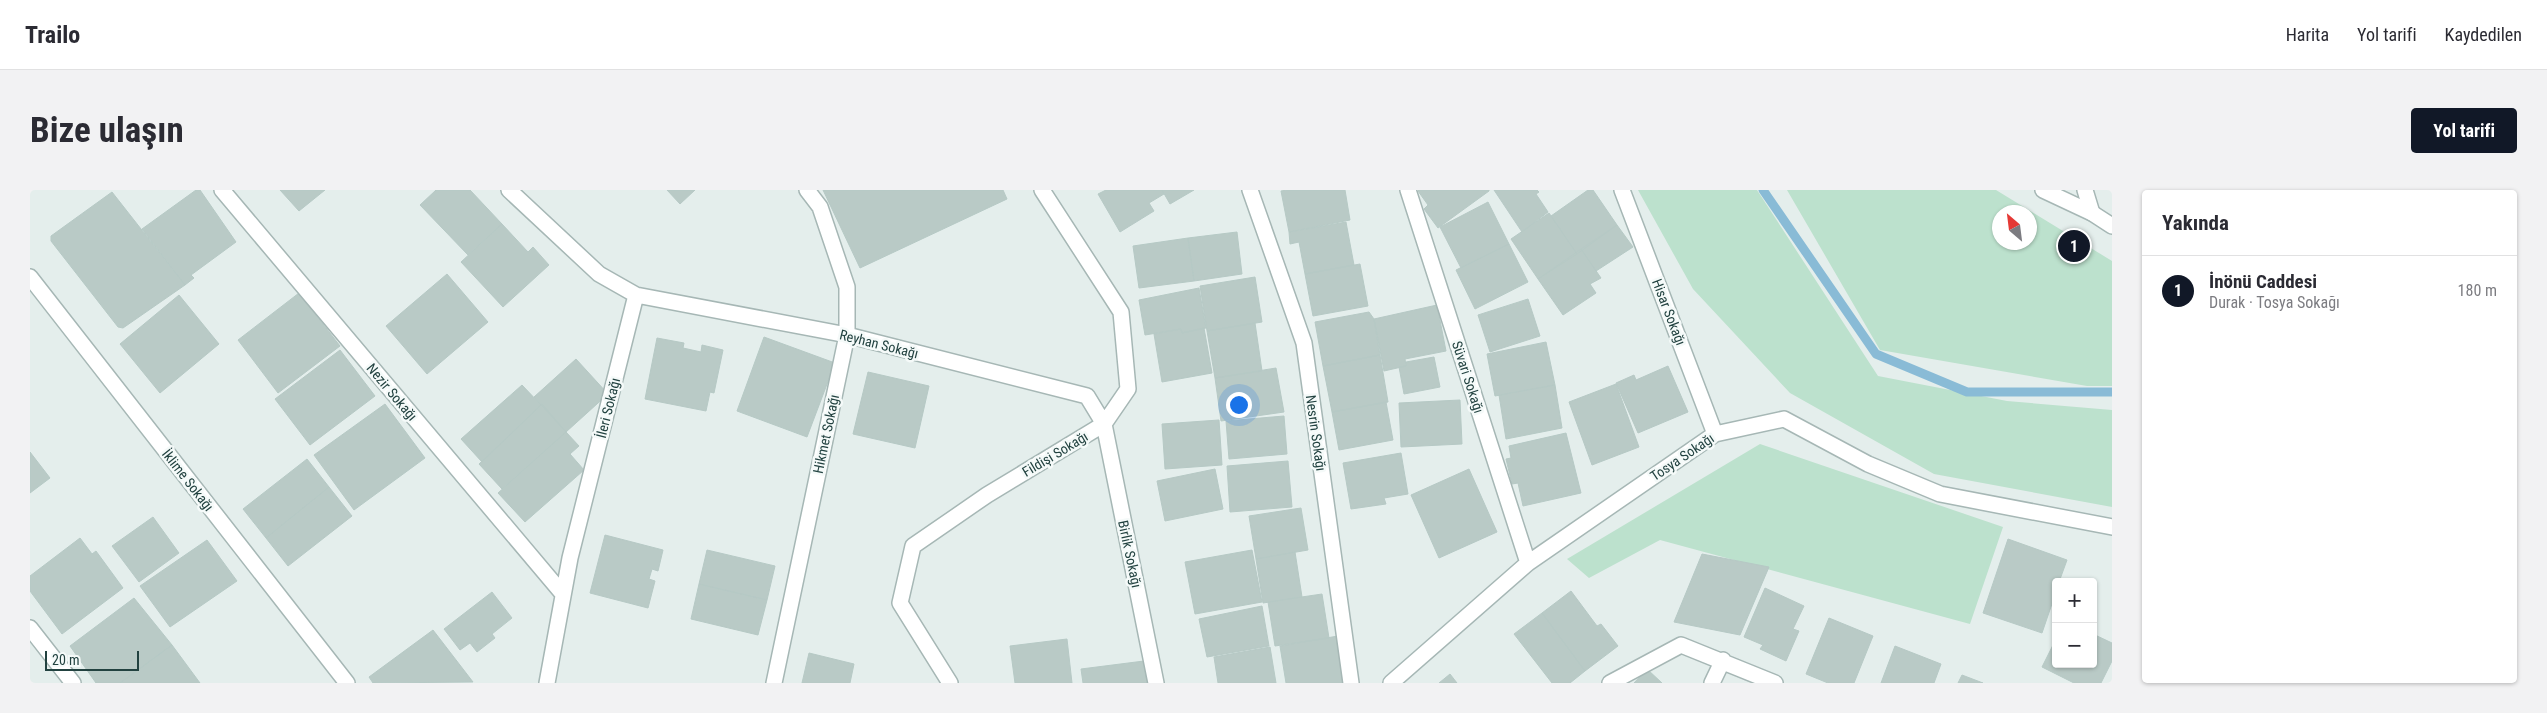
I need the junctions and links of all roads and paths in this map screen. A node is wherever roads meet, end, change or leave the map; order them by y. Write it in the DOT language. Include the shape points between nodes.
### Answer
graph roads {
  1 [pos="222,190"];
  2 [pos="509,190"];
  3 [pos="807,190"];
  4 [pos="1042,190"];
  5 [pos="1250,190"];
  6 [pos="1408,190"];
  7 [pos="1622,190"];
  8 [pos="2043,190"];
  9 [pos="2085,190"];
  10 [pos="2092,213"];
  11 [pos="2112,226"];
  12 [pos="30,277"];
  13 [pos="636,295"];
  14 [pos="847,335"];
  15 [pos="1104,424"];
  16 [pos="1715,434"];
  17 [pos="2112,527"];
  18 [pos="1528,563"];
  19 [pos="562,593"];
  20 [pos="30,628"];
  21 [pos="1723,660"];
  22 [pos="73,683"];
  23 [pos="347,683"];
  24 [pos="547,683"];
  25 [pos="774,683"];
  26 [pos="950,683"];
  27 [pos="1156,683"];
  28 [pos="1351,683"];
  29 [pos="1391,683"];
  30 [pos="1610,683"];
  31 [pos="1712,683"];
  32 [pos="1775,683"];
  1 -- 19 [label="street, Nezir Sokağı"];
  2 -- 13 [label="street" via="599,274"];
  3 -- 14 [label="street, Hikmet Sokağı" via="820,207 847,287"];
  4 -- 15 [label="street, Fildişi Sokağı" via="1121,312 1128,389"];
  5 -- 28 [label="street, Nesrin Sokağı" via="1304,343"];
  6 -- 18 [label="street, Süvari Sokağı"];
  7 -- 16 [label="street, Hisar Sokağı"];
  8 -- 10 [label="street"];
  9 -- 10 [label="street"];
  10 -- 11 [label="street"];
  12 -- 23 [label="street, İklime Sokağı"];
  13 -- 14 [label="street, Reyhan Sokağı"];
  13 -- 19 [label="street, İleri Sokağı"];
  14 -- 15 [label="street, Reyhan Sokağı" via="1086,396"];
  14 -- 25 [label="street, Hikmet Sokağı"];
  15 -- 26 [label="street, Fildişi Sokağı" via="987,495 913,546 900,603"];
  15 -- 27 [label="street, Birlik Sokağı"];
  16 -- 17 [label="street, Tosya Sokağı" via="1784,419 1868,464 1940,494"];
  16 -- 18 [label="street, Tosya Sokağı"];
  18 -- 29 [label="street, Tosya Sokağı"];
  19 -- 24 [label="street, İleri Sokağı"];
  20 -- 22 [label="street"];
  21 -- 30 [label="street" via="1681,644"];
  21 -- 31 [label="street"];
  21 -- 32 [label="street"];
}
